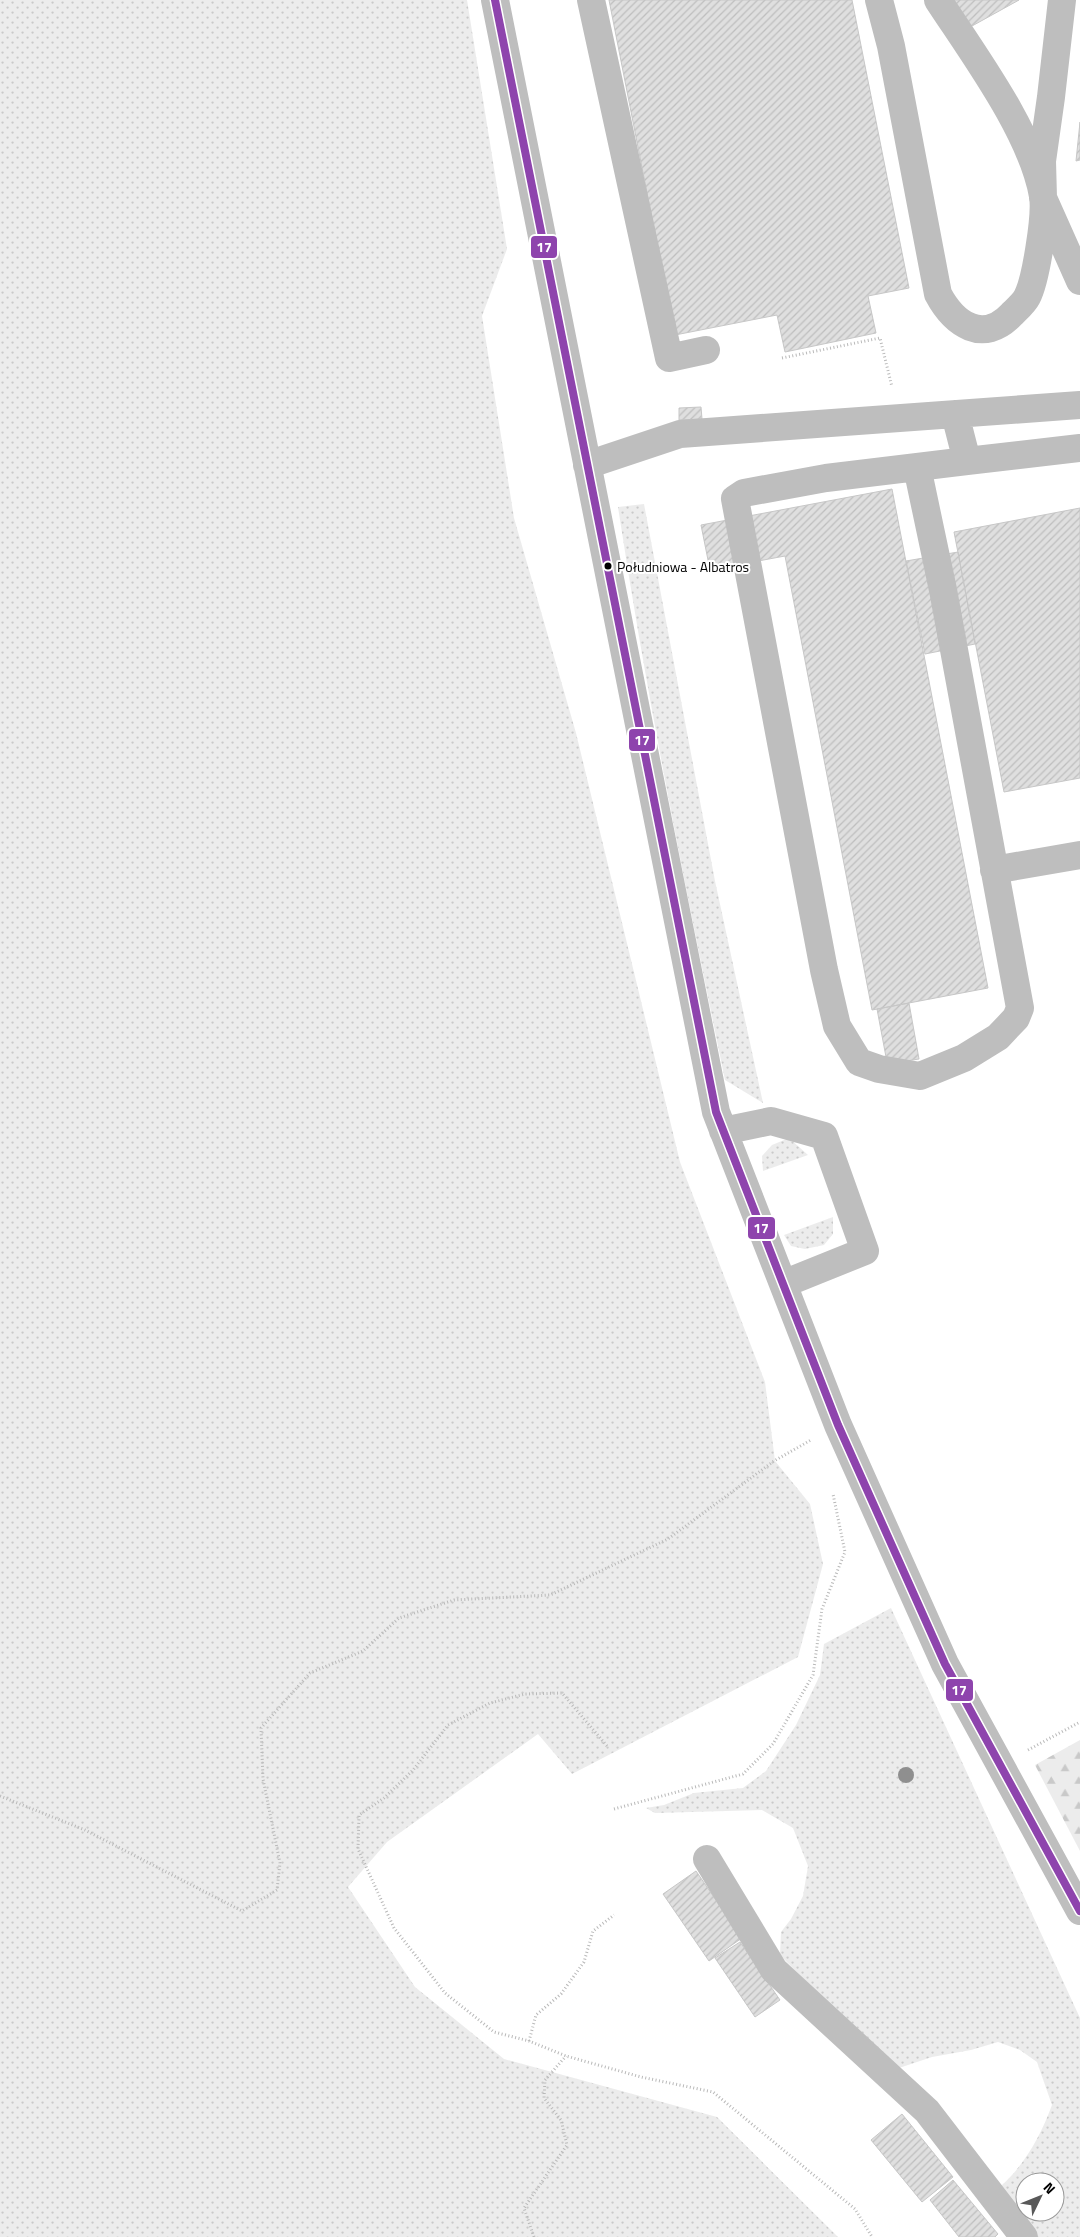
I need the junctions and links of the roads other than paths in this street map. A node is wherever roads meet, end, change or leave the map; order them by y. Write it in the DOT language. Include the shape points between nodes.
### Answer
graph roads {
  1 [pos="494,0"];
  2 [pos="591,0"];
  3 [pos="879,0"];
  4 [pos="938,0"];
  5 [pos="1062,0"];
  6 [pos="1043,198"];
  7 [pos="1080,281"];
  8 [pos="706,350"];
  9 [pos="1080,405"];
  10 [pos="955,414"];
  11 [pos="1080,448"];
  12 [pos="967,461"];
  13 [pos="587,465"];
  14 [pos="917,468"];
  15 [pos="1080,855"];
  16 [pos="994,870"];
  17 [pos="723,1131"];
  18 [pos="783,1284"];
  19 [pos="707,1859"];
  20 [pos="1080,1911"];
  21 [pos="1024,2237"];
  1 -- 13 [label="street"];
  2 -- 8 [label="street" via="669,358"];
  3 -- 6 [label="street" via="891,46 938,294 951,315 962,323 977,329 992,328 1004,323 1026,299 1035,272"];
  4 -- 6 [label="street" via="993,84 1030,151"];
  5 -- 6 [label="street" via="1042,161"];
  6 -- 7 [label="street"];
  9 -- 10 [label="street"];
  10 -- 12 [label="street"];
  10 -- 13 [label="street" via="680,434"];
  11 -- 12 [label="street"];
  12 -- 14 [label="street"];
  13 -- 17 [label="street" via="716,1112"];
  14 -- 16 [label="street" via="943,590"];
  14 -- 16 [label="street" via="826,478 744,493 735,499 836,1026 859,1062 879,1070 920,1076 964,1058 998,1037 1016,1018 1020,1008"];
  15 -- 16 [label="street"];
  17 -- 18 [label="street"];
  17 -- 18 [label="street" via="771,1121 824,1136 865,1251"];
  18 -- 20 [label="street" via="838,1424 945,1664"];
  19 -- 21 [label="street" via="774,1970 928,2111"];
}
